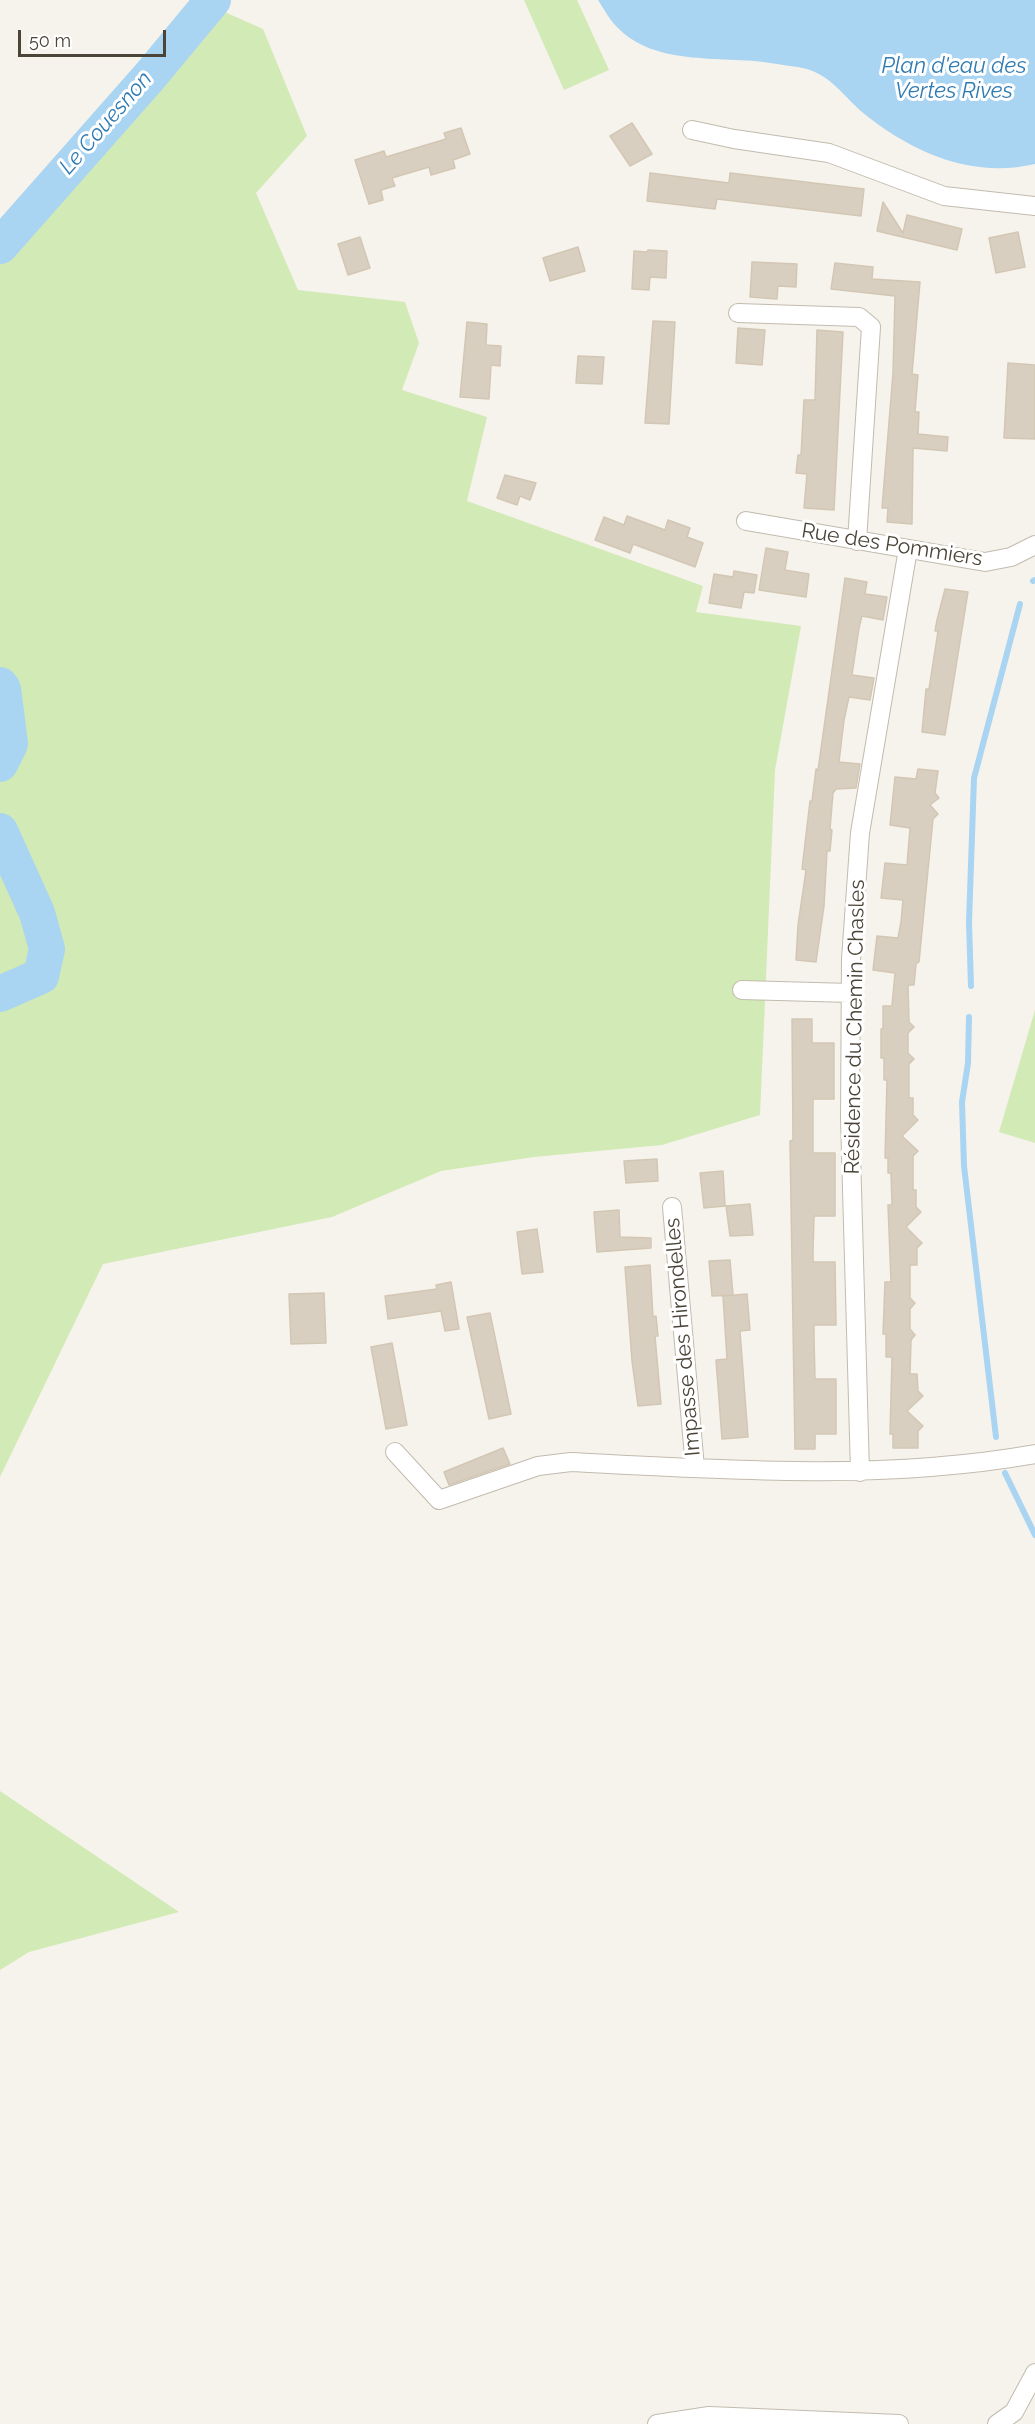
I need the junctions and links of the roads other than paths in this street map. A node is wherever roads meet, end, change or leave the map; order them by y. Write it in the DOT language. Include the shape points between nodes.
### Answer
graph roads {
  1 [pos="692,130"];
  2 [pos="1035,206"];
  3 [pos="738,313"];
  4 [pos="746,521"];
  5 [pos="857,541"];
  6 [pos="1035,545"];
  7 [pos="908,549"];
  8 [pos="742,990"];
  9 [pos="851,993"];
  10 [pos="672,1207"];
  11 [pos="395,1452"];
  12 [pos="1035,1454"];
  13 [pos="695,1468"];
  14 [pos="860,1472"];
  15 [pos="1035,2373"];
  16 [pos="657,2424"];
  17 [pos="899,2424"];
  18 [pos="997,2424"];
  1 -- 2 [label="street" via="829,153 944,196"];
  3 -- 5 [label="street" via="859,317 871,327"];
  4 -- 5 [label="street, Rue des Pommiers"];
  5 -- 7 [label="street, Rue des Pommiers"];
  6 -- 7 [label="street, Rue des Pommiers" via="1020,554 985,562"];
  7 -- 9 [label="street, Résidence du Chemin Chasles" via="860,833"];
  8 -- 9 [label="street"];
  9 -- 14 [label="street, Résidence du Chemin Chasles" via="850,1118"];
  10 -- 13 [label="street, Impasse des Hirondelles"];
  11 -- 13 [label="street" via="439,1500 538,1466 571,1462"];
  12 -- 14 [label="street" via="990,1462"];
  13 -- 14 [label="street"];
  15 -- 18 [label="street" via="1014,2412"];
  16 -- 17 [label="street" via="709,2416"];
}
